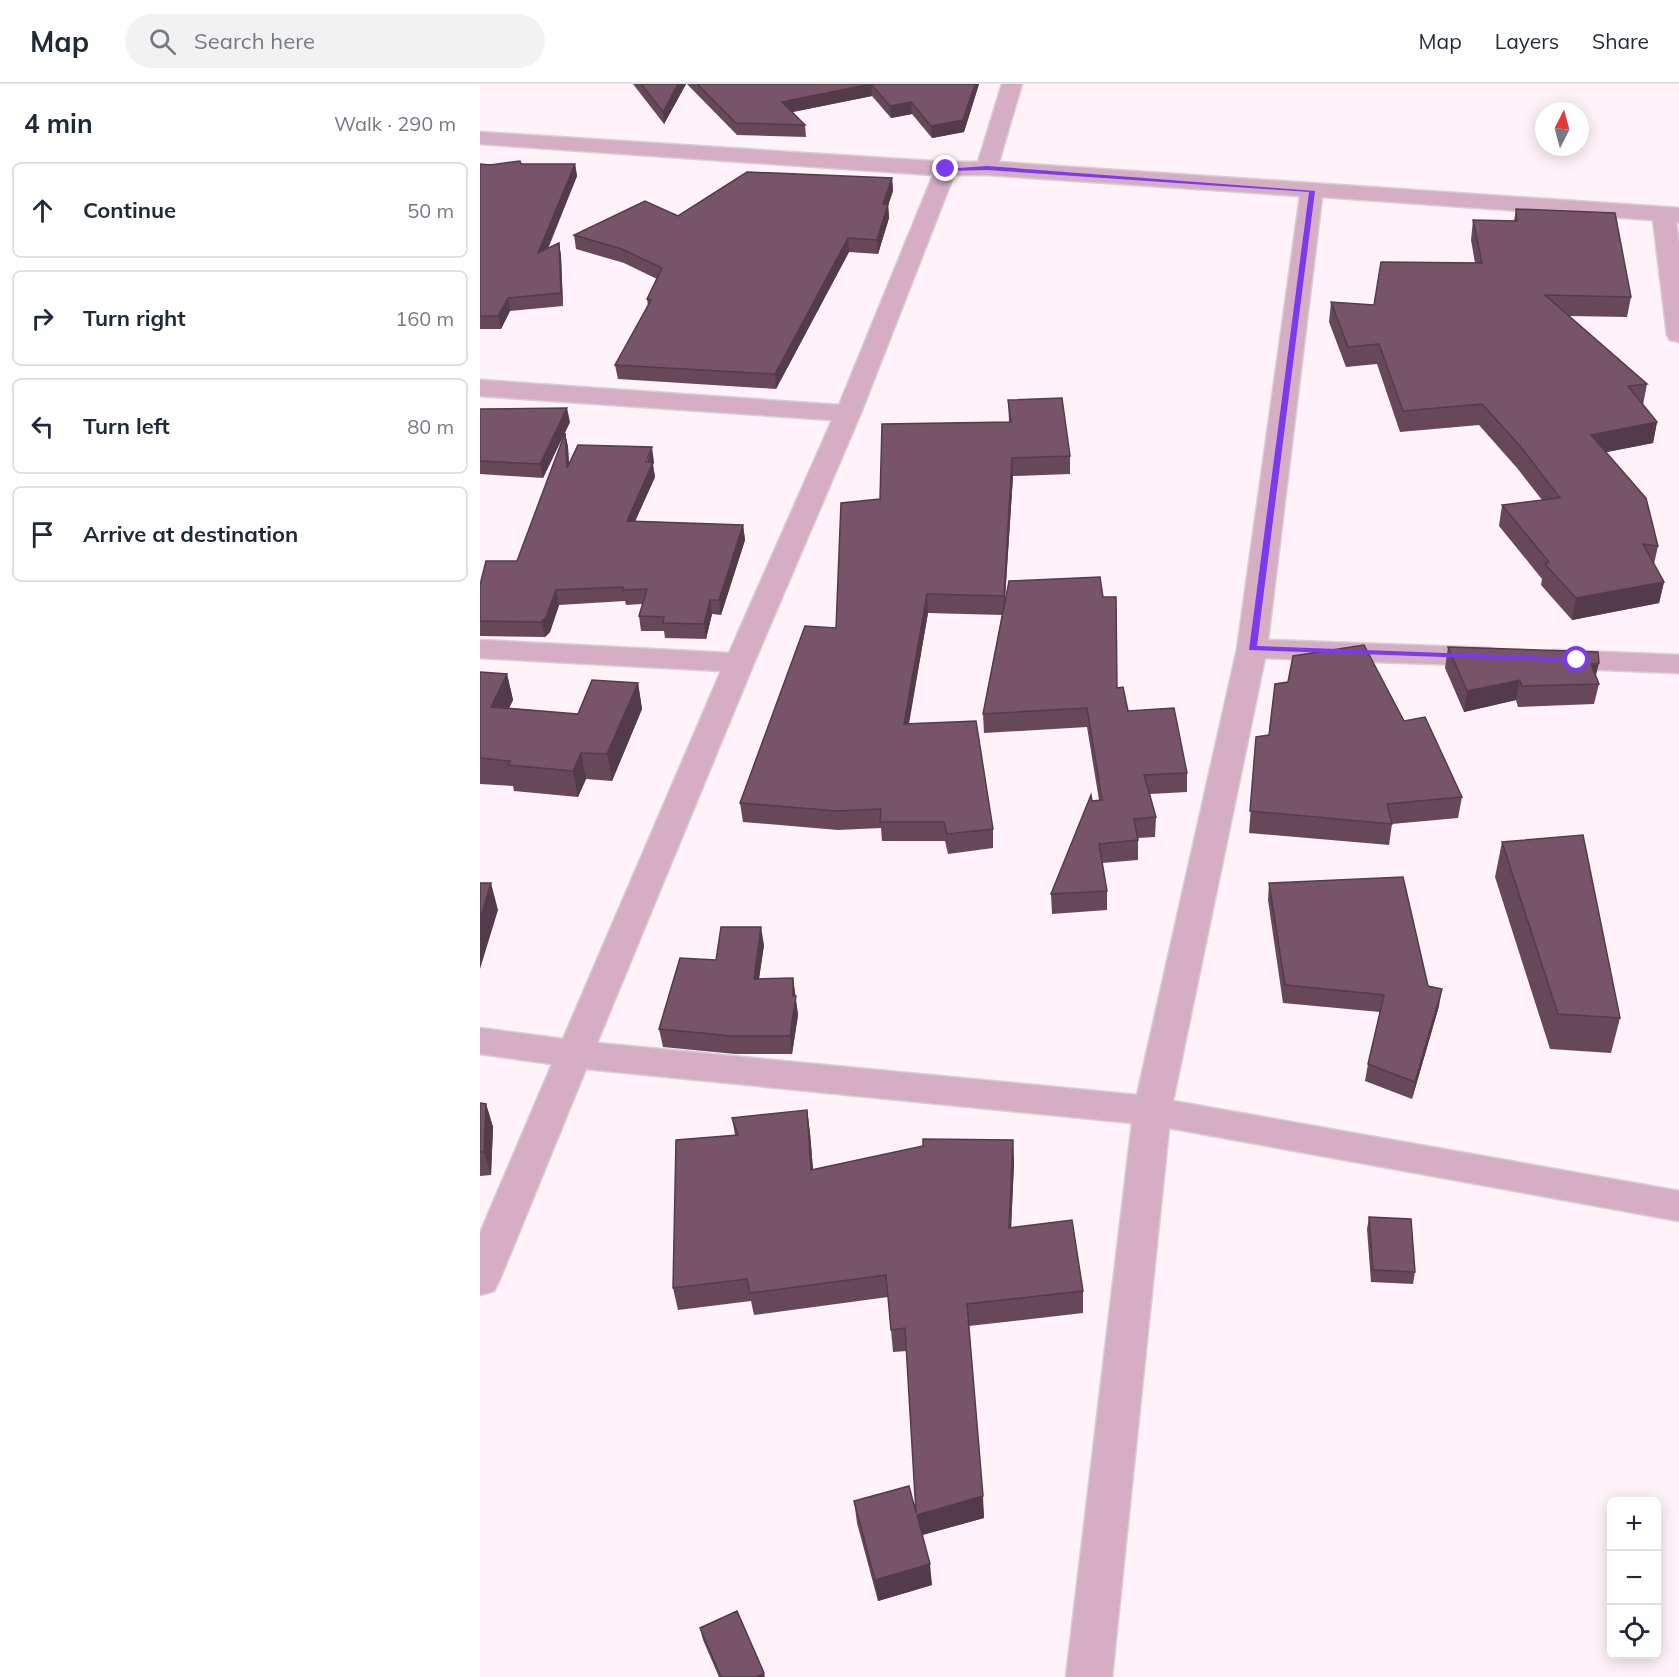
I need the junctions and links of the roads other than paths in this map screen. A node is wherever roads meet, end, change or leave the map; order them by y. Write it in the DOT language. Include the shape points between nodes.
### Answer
graph roads {
  1 [pos="1012,84"];
  2 [pos="480,138"];
  3 [pos="987,168"];
  4 [pos="946,169"];
  5 [pos="1312,191"];
  6 [pos="1671,214"];
  7 [pos="1679,335"];
  8 [pos="480,388"];
  9 [pos="848,413"];
  10 [pos="1252,648"];
  11 [pos="480,649"];
  12 [pos="739,663"];
  13 [pos="1679,664"];
  14 [pos="480,1041"];
  15 [pos="576,1054"];
  16 [pos="1152,1111"];
  17 [pos="1679,1206"];
  18 [pos="480,1279"];
  19 [pos="1089,1677"];
  1 -- 3 [label="street"];
  2 -- 4 [label="street"];
  3 -- 4 [label="street"];
  3 -- 5 [label="street"];
  4 -- 9 [label="street"];
  5 -- 6 [label="street"];
  5 -- 10 [label="street"];
  6 -- 7 [label="street"];
  8 -- 9 [label="street"];
  9 -- 12 [label="street"];
  10 -- 13 [label="street"];
  10 -- 16 [label="street"];
  11 -- 12 [label="street"];
  12 -- 15 [label="street"];
  14 -- 15 [label="street"];
  15 -- 16 [label="street"];
  15 -- 18 [label="street"];
  16 -- 17 [label="street"];
  16 -- 19 [label="street"];
}
